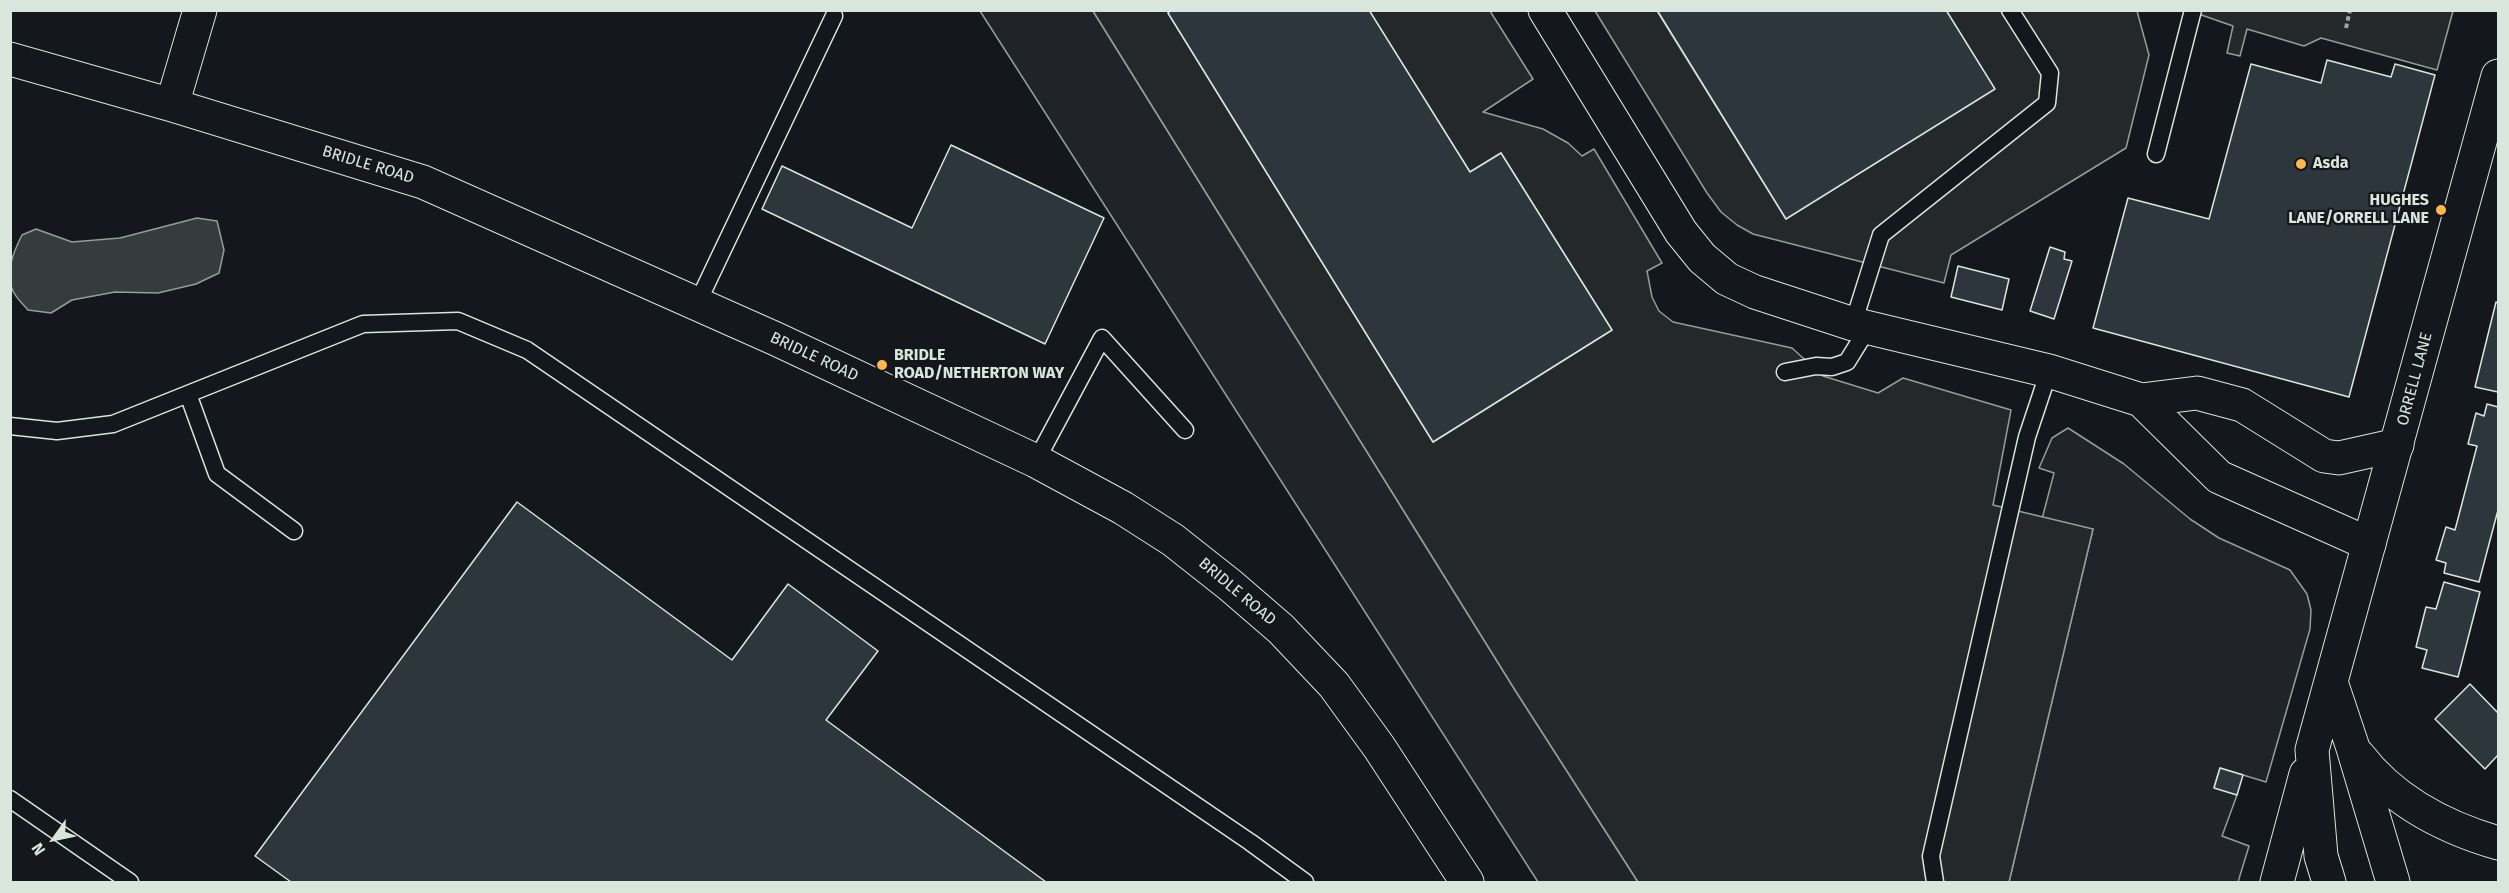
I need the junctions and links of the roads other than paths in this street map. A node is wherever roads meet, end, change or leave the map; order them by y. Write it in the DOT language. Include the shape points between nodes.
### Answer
graph roads {
  1 [pos="201,10"];
  2 [pos="1545,10"];
  3 [pos="2010,10"];
  4 [pos="2193,10"];
  5 [pos="834,16"];
  6 [pos="10,59"];
  7 [pos="2499,76"];
  8 [pos="172,105"];
  9 [pos="2156,154"];
  10 [pos="697,304"];
  11 [pos="1860,326"];
  12 [pos="2049,371"];
  13 [pos="1785,372"];
  14 [pos="188,394"];
  15 [pos="2141,400"];
  16 [pos="10,426"];
  17 [pos="1185,430"];
  18 [pos="2397,445"];
  19 [pos="1036,461"];
  20 [pos="294,531"];
  21 [pos="2369,544"];
  22 [pos="2331,682"];
  23 [pos="2353,748"];
  24 [pos="2312,750"];
  25 [pos="10,799"];
  26 [pos="2499,843"];
  27 [pos="121,880"];
  28 [pos="1305,882"];
  29 [pos="1467,882"];
  30 [pos="1935,882"];
  31 [pos="2277,882"];
  32 [pos="2329,882"];
  33 [pos="2393,882"];
  1 -- 8 [label="street"];
  2 -- 11 [label="street" via="1702,258 1727,279 1755,292"];
  3 -- 11 [label="lane" via="2050,73 2047,103 1881,235"];
  4 -- 9 [label="lane"];
  5 -- 10 [label="lane"];
  6 -- 8 [label="street, BRIDLE ROAD"];
  7 -- 18 [label="street, ORRELL LANE"];
  8 -- 10 [label="street, BRIDLE ROAD" via="423,182"];
  10 -- 19 [label="street, BRIDLE ROAD"];
  11 -- 12 [label="street"];
  11 -- 13 [label="lane" via="1847,362"];
  12 -- 15 [label="street"];
  12 -- 30 [label="lane" via="2028,438 1931,856"];
  14 -- 16 [label="lane" via="113,424 57,431"];
  14 -- 20 [label="lane" via="217,474"];
  14 -- 28 [label="lane" via="363,324 458,321 527,350"];
  15 -- 18 [label="street" via="2197,393 2242,405 2324,456 2339,458"];
  15 -- 21 [label="street" via="2219,477"];
  17 -- 19 [label="lane" via="1102,338"];
  18 -- 21 [label="street, ORRELL LANE"];
  19 -- 29 [label="street, BRIDLE ROAD" via="1124,508 1173,540 1281,629 1334,686 1360,721"];
  21 -- 22 [label="street, ORRELL LANE"];
  22 -- 23 [label="street"];
  22 -- 24 [label="street, ORRELL LANE"];
  23 -- 26 [label="street" via="2369,769 2408,804 2455,829"];
  23 -- 33 [label="street"];
  24 -- 31 [label="street"];
  24 -- 32 [label="street, ORRELL LANE" via="2321,856"];
  25 -- 27 [label="lane"];
}
